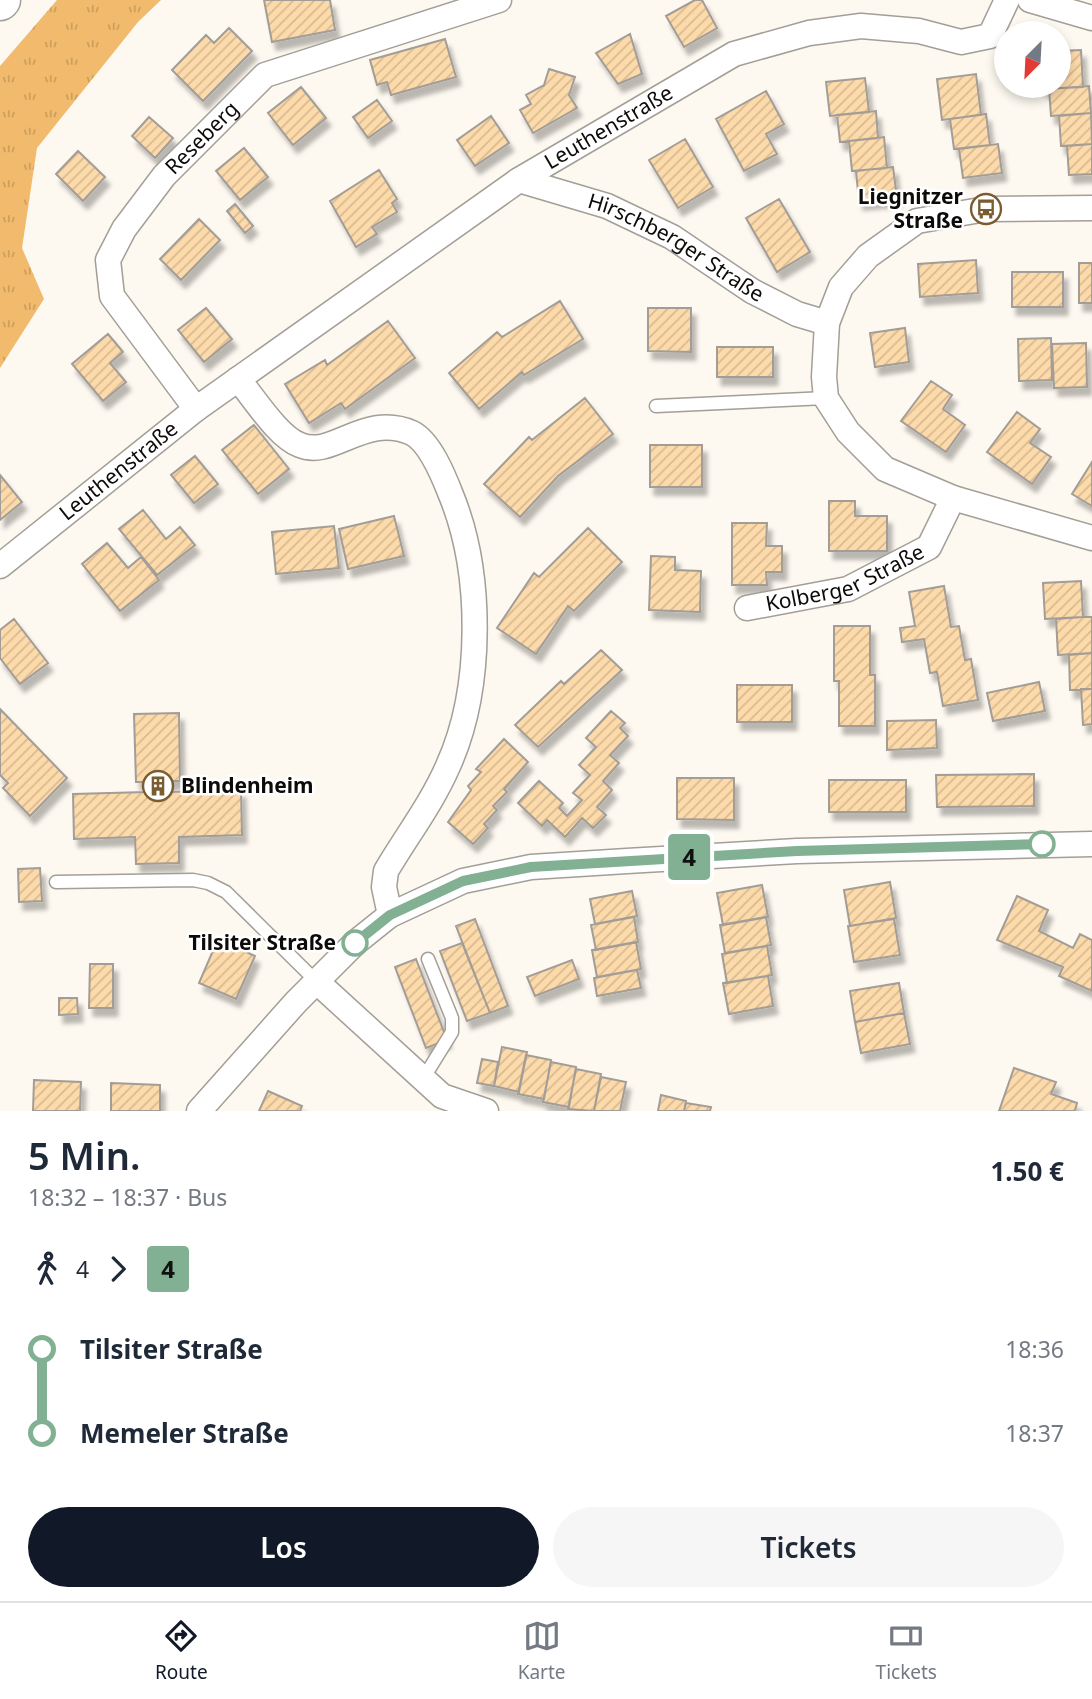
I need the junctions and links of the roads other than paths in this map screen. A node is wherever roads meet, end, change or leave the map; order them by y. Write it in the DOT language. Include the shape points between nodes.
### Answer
graph roads {
  1 [pos="499,0"];
  2 [pos="1007,0"];
  3 [pos="1030,0"];
  4 [pos="1092,18"];
  5 [pos="519,180"];
  6 [pos="1092,208"];
  7 [pos="827,323"];
  8 [pos="239,379"];
  9 [pos="826,398"];
  10 [pos="656,406"];
  11 [pos="196,409"];
  12 [pos="953,498"];
  13 [pos="1092,538"];
  14 [pos="0,566"];
  15 [pos="747,608"];
  16 [pos="1092,844"];
  17 [pos="56,882"];
  18 [pos="390,915"];
  19 [pos="428,959"];
  20 [pos="316,981"];
  21 [pos="423,1079"];
  22 [pos="199,1111"];
  23 [pos="486,1111"];
  1 -- 11 [label="street, Reseberg" via="265,75 164,176 124,229 108,260 112,296"];
  2 -- 5 [label="street, Leuthenstraße" via="990,36 961,42 919,31 861,26 809,33 734,54"];
  3 -- 4 [label="street"];
  5 -- 7 [label="street, Hirschberger Straße" via="607,206 672,237 752,291"];
  5 -- 8 [label="street, Leuthenstraße"];
  6 -- 7 [label="street" via="986,209 917,222 868,256 841,287"];
  7 -- 9 [label="street"];
  8 -- 11 [label="street, Leuthenstraße"];
  8 -- 18 [label="street" via="286,436 301,446 323,447 362,430 388,427 414,434 438,463 456,507 470,562 474,614 464,719 448,766 386,872"];
  9 -- 10 [label="lane"];
  9 -- 12 [label="street" via="848,432 885,468"];
  11 -- 14 [label="street, Leuthenstraße"];
  12 -- 13 [label="street"];
  12 -- 15 [label="street, Kolberger Straße" via="929,547 848,589"];
  16 -- 18 [label="street" via="797,851 531,867 463,881"];
  17 -- 20 [label="lane" via="208,883 236,901"];
  18 -- 20 [label="street"];
  19 -- 21 [label="lane" via="452,1018 452,1032"];
  20 -- 21 [label="street"];
  20 -- 22 [label="street"];
  21 -- 23 [label="street" via="442,1096"];
}
